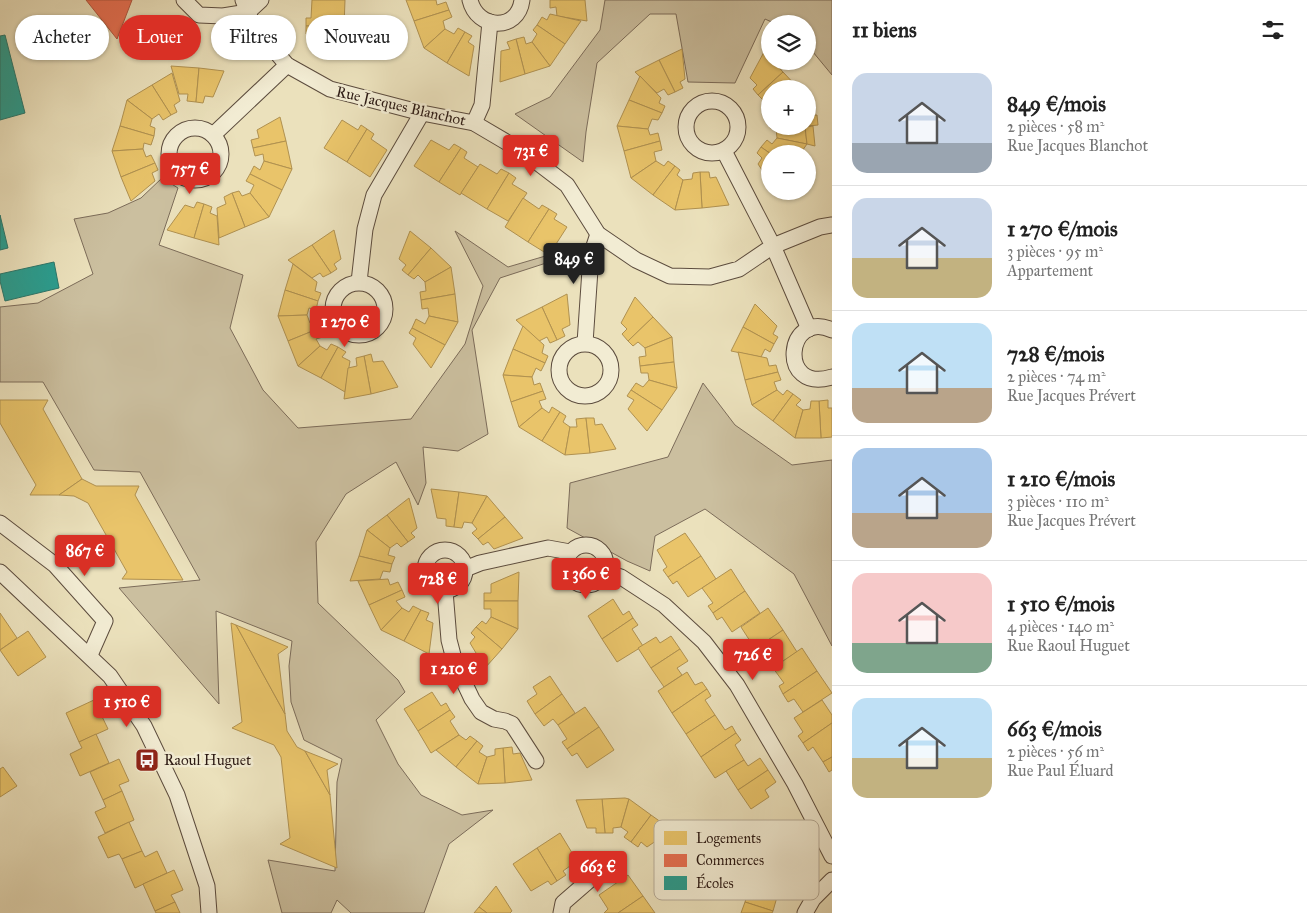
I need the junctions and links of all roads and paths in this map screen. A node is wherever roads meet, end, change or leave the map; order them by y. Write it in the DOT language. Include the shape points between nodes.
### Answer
graph roads {
  1 [pos="184,0"];
  2 [pos="261,0"];
  3 [pos="470,0"];
  4 [pos="522,0"];
  5 [pos="245,6"];
  6 [pos="490,22"];
  7 [pos="286,65"];
  8 [pos="422,113"];
  9 [pos="474,123"];
  10 [pos="213,135"];
  11 [pos="724,151"];
  12 [pos="832,225"];
  13 [pos="598,234"];
  14 [pos="773,246"];
  15 [pos="359,282"];
  16 [pos="809,329"];
  17 [pos="832,330"];
  18 [pos="585,343"];
  19 [pos="832,377"];
  20 [pos="0,523"];
  21 [pos="570,552"];
  22 [pos="465,569"];
  23 [pos="0,572"];
  24 [pos="606,572"];
  25 [pos="445,591"];
  26 [pos="90,655"];
  27 [pos="536,761"];
  28 [pos="814,820"];
  29 [pos="819,831"];
  30 [pos="832,856"];
  31 [pos="616,860"];
  32 [pos="832,880"];
  33 [pos="819,893"];
  34 [pos="812,900"];
  35 [pos="209,913"];
  36 [pos="561,913"];
  37 [pos="805,913"];
  1 -- 5 [label="street" via="199,15 223,16"];
  2 -- 5 [label="street"];
  3 -- 6 [label="street" via="477,15"];
  4 -- 6 [label="street" via="522,6 509,21"];
  5 -- 7 [label="street, Rue Jacques Blanchot" via="253,25"];
  6 -- 9 [label="street" via="482,105"];
  7 -- 8 [label="street, Rue Jacques Blanchot" via="330,89"];
  7 -- 10 [label="street"];
  8 -- 9 [label="street, Rue Jacques Blanchot"];
  8 -- 15 [label="street" via="374,195 365,229"];
  9 -- 13 [label="street, Rue Jacques Blanchot" via="525,153 567,185"];
  11 -- 14 [label="street"];
  12 -- 14 [label="street, Rue Jacques Blanchot"];
  13 -- 14 [label="street, Rue Jacques Blanchot" via="636,260 670,276 710,277 739,269"];
  13 -- 18 [label="street" via="591,256"];
  14 -- 16 [label="street"];
  16 -- 17 [label="street" via="827,327"];
  16 -- 19 [label="street" via="796,340 796,365 808,377"];
  20 -- 26 [label="street" via="55,565 105,621"];
  21 -- 22 [label="street" via="548,548"];
  21 -- 24 [label="street" via="581,545 593,546 603,553"];
  21 -- 24 [label="street" via="566,566 571,578 577,582 583,585 597,582"];
  22 -- 25 [label="street" via="462,581"];
  22 -- 25 [label="street" via="460,556 448,550 430,556 424,568 427,581 438,590"];
  23 -- 26 [label="street"];
  24 -- 28 [label="street" via="622,577 664,605 704,642 738,685"];
  25 -- 27 [label="street" via="449,640 472,699 482,712 512,724"];
  26 -- 35 [label="street" via="110,676 144,726 176,795 207,886"];
  29 -- 30 [label="street"];
  31 -- 36 [label="street" via="563,903"];
  32 -- 33 [label="street"];
  34 -- 37 [label="street"];
}
